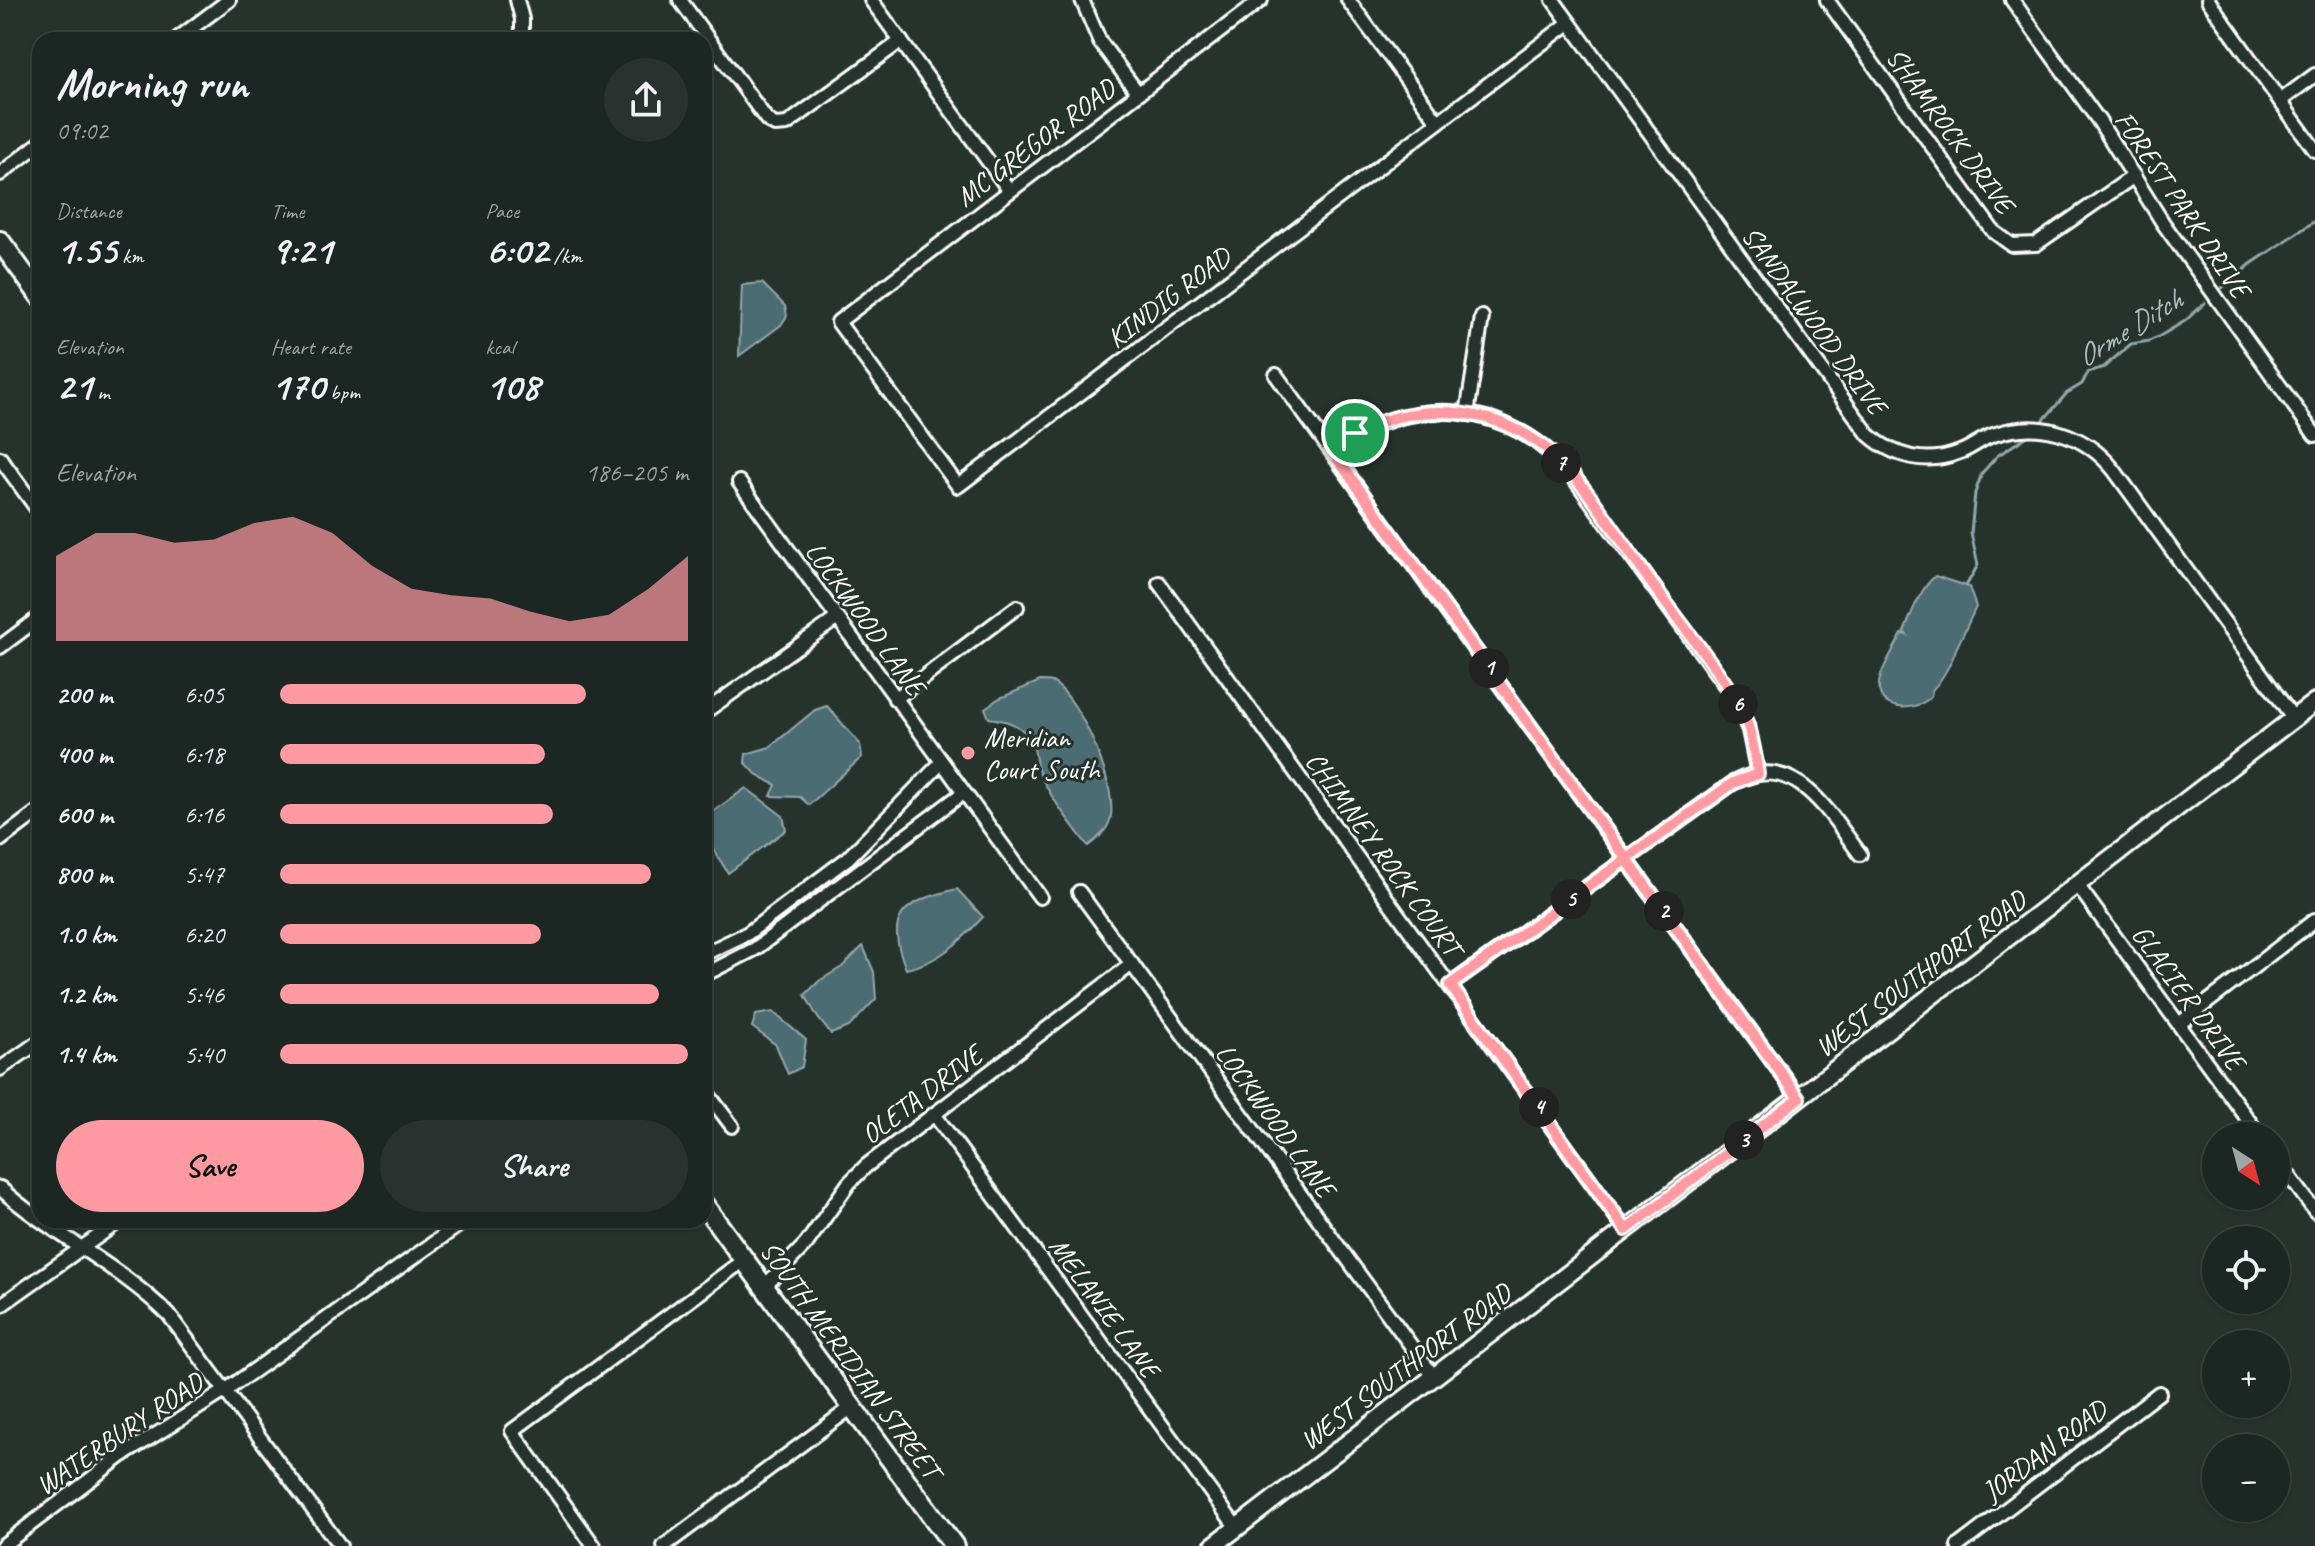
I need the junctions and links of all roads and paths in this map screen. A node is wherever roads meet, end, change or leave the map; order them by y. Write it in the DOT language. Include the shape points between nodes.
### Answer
graph roads {
  1 [pos="229,0"];
  2 [pos="517,0"];
  3 [pos="680,0"];
  4 [pos="871,0"];
  5 [pos="1082,0"];
  6 [pos="1261,0"];
  7 [pos="1348,0"];
  8 [pos="1553,0"];
  9 [pos="1827,0"];
  10 [pos="2012,0"];
  11 [pos="2208,0"];
  12 [pos="1569,23"];
  13 [pos="187,32"];
  14 [pos="522,32"];
  15 [pos="703,32"];
  16 [pos="901,41"];
  17 [pos="712,44"];
  18 [pos="2315,75"];
  19 [pos="1138,93"];
  20 [pos="2280,101"];
  21 [pos="1438,122"];
  22 [pos="32,149"];
  23 [pos="2315,150"];
  24 [pos="0,174"];
  25 [pos="2134,176"];
  26 [pos="1009,190"];
  27 [pos="0,241"];
  28 [pos="32,285"];
  29 [pos="1482,317"];
  30 [pos="838,322"];
  31 [pos="1276,375"];
  32 [pos="1467,414"];
  33 [pos="2315,435"];
  34 [pos="1331,450"];
  35 [pos="0,458"];
  36 [pos="739,482"];
  37 [pos="32,502"];
  38 [pos="1159,583"];
  39 [pos="1017,607"];
  40 [pos="836,619"];
  41 [pos="32,623"];
  42 [pos="0,647"];
  43 [pos="895,699"];
  44 [pos="2315,702"];
  45 [pos="712,707"];
  46 [pos="2294,719"];
  47 [pos="941,763"];
  48 [pos="1758,774"];
  49 [pos="963,793"];
  50 [pos="32,816"];
  51 [pos="0,840"];
  52 [pos="1860,854"];
  53 [pos="1627,859"];
  54 [pos="2078,886"];
  55 [pos="1079,892"];
  56 [pos="1040,897"];
  57 [pos="2315,920"];
  58 [pos="712,950"];
  59 [pos="1132,964"];
  60 [pos="712,971"];
  61 [pos="1450,985"];
  62 [pos="2179,1024"];
  63 [pos="32,1047"];
  64 [pos="0,1069"];
  65 [pos="1799,1098"];
  66 [pos="712,1100"];
  67 [pos="934,1114"];
  68 [pos="2250,1122"];
  69 [pos="732,1126"];
  70 [pos="2290,1177"];
  71 [pos="0,1188"];
  72 [pos="2315,1211"];
  73 [pos="32,1215"];
  74 [pos="712,1216"];
  75 [pos="50,1228"];
  76 [pos="110,1228"];
  77 [pos="455,1228"];
  78 [pos="1626,1230"];
  79 [pos="80,1249"];
  80 [pos="744,1260"];
  81 [pos="764,1287"];
  82 [pos="0,1306"];
  83 [pos="1434,1377"];
  84 [pos="225,1391"];
  85 [pos="2159,1393"];
  86 [pos="852,1407"];
  87 [pos="1237,1528"];
  88 [pos="332,1543"];
  89 [pos="2,1546"];
  90 [pos="594,1546"];
  91 [pos="664,1546"];
  92 [pos="954,1546"];
  93 [pos="1213,1546"];
  94 [pos="1958,1546"];
  1 -- 13 [label="street"];
  2 -- 14 [label="street"];
  3 -- 15 [label="street"];
  4 -- 16 [label="street"];
  5 -- 19 [label="street" via="1100,42"];
  6 -- 19 [label="street, MC GREGOR ROAD"];
  7 -- 21 [label="street"];
  8 -- 12 [label="street, SANDALWOOD DRIVE"];
  9 -- 25 [label="street, SHAMROCK DRIVE" via="1993,231 2008,243 2040,242"];
  10 -- 25 [label="street, FOREST PARK DRIVE"];
  11 -- 20 [label="street"];
  12 -- 21 [label="street, KINDIG ROAD"];
  12 -- 46 [label="street, SANDALWOOD DRIVE" via="1869,435 1897,453 1924,459 1952,455 2016,429 2053,431 2087,444 2114,470"];
  16 -- 17 [label="street" via="787,124 775,125"];
  16 -- 26 [label="street"];
  18 -- 20 [label="street"];
  19 -- 26 [label="street, MC GREGOR ROAD"];
  20 -- 23 [label="street"];
  21 -- 30 [label="street, KINDIG ROAD" via="958,486"];
  22 -- 24 [label="street"];
  25 -- 33 [label="street, FOREST PARK DRIVE"];
  26 -- 30 [label="street, MC GREGOR ROAD"];
  27 -- 28 [label="main road"];
  29 -- 32 [label="street"];
  31 -- 34 [label="street"];
  32 -- 34 [label="street" via="1407,414 1376,423"];
  32 -- 48 [label="street" via="1523,433 1572,474 1738,704"];
  34 -- 53 [label="street"];
  35 -- 37 [label="street"];
  36 -- 40 [label="street, LOCKWOOD LANE"];
  38 -- 61 [label="street, CHIMNEY ROCK COURT"];
  39 -- 43 [label="street"];
  40 -- 43 [label="street, LOCKWOOD LANE"];
  40 -- 45 [label="street"];
  41 -- 42 [label="street"];
  43 -- 47 [label="street, LOCKWOOD LANE"];
  44 -- 46 [label="main road, WEST SOUTHPORT ROAD"];
  46 -- 54 [label="main road, WEST SOUTHPORT ROAD"];
  47 -- 49 [label="street, LOCKWOOD LANE"];
  47 -- 58 [label="street" via="848,858 748,933"];
  48 -- 52 [label="street" via="1781,775 1807,787"];
  48 -- 53 [label="street" via="1733,783"];
  49 -- 56 [label="street, LOCKWOOD LANE"];
  49 -- 60 [label="street" via="755,949"];
  50 -- 51 [label="street"];
  53 -- 61 [label="street"];
  53 -- 65 [label="street"];
  54 -- 62 [label="street, GLACIER DRIVE"];
  54 -- 65 [label="main road, WEST SOUTHPORT ROAD"];
  55 -- 59 [label="street, LOCKWOOD LANE"];
  57 -- 62 [label="street"];
  59 -- 67 [label="street, OLETA DRIVE"];
  59 -- 83 [label="street, LOCKWOOD LANE"];
  61 -- 78 [label="street, CHIMNEY ROCK COURT"];
  62 -- 68 [label="street, GLACIER DRIVE"];
  63 -- 64 [label="street"];
  65 -- 78 [label="main road, WEST SOUTHPORT ROAD"];
  66 -- 69 [label="street"];
  67 -- 81 [label="street, OLETA DRIVE" via="856,1176 806,1244"];
  67 -- 87 [label="street, MELANIE LANE"];
  70 -- 72 [label="street"];
  71 -- 73 [label="street"];
  74 -- 80 [label="main road, SOUTH MERIDIAN STREET"];
  75 -- 79 [label="street"];
  76 -- 79 [label="street"];
  77 -- 84 [label="street, WATERBURY ROAD"];
  78 -- 83 [label="main road, WEST SOUTHPORT ROAD"];
  79 -- 82 [label="street"];
  79 -- 84 [label="street" via="162,1308"];
  80 -- 81 [label="main road, SOUTH MERIDIAN STREET"];
  80 -- 90 [label="street" via="512,1431"];
  81 -- 86 [label="main road, SOUTH MERIDIAN STREET"];
  83 -- 87 [label="main road, WEST SOUTHPORT ROAD"];
  84 -- 88 [label="street"];
  84 -- 89 [label="street, WATERBURY ROAD" via="120,1457"];
  85 -- 94 [label="street, JORDAN ROAD"];
  86 -- 91 [label="street"];
  86 -- 92 [label="main road, SOUTH MERIDIAN STREET"];
  87 -- 93 [label="main road, WEST SOUTHPORT ROAD"];
}
